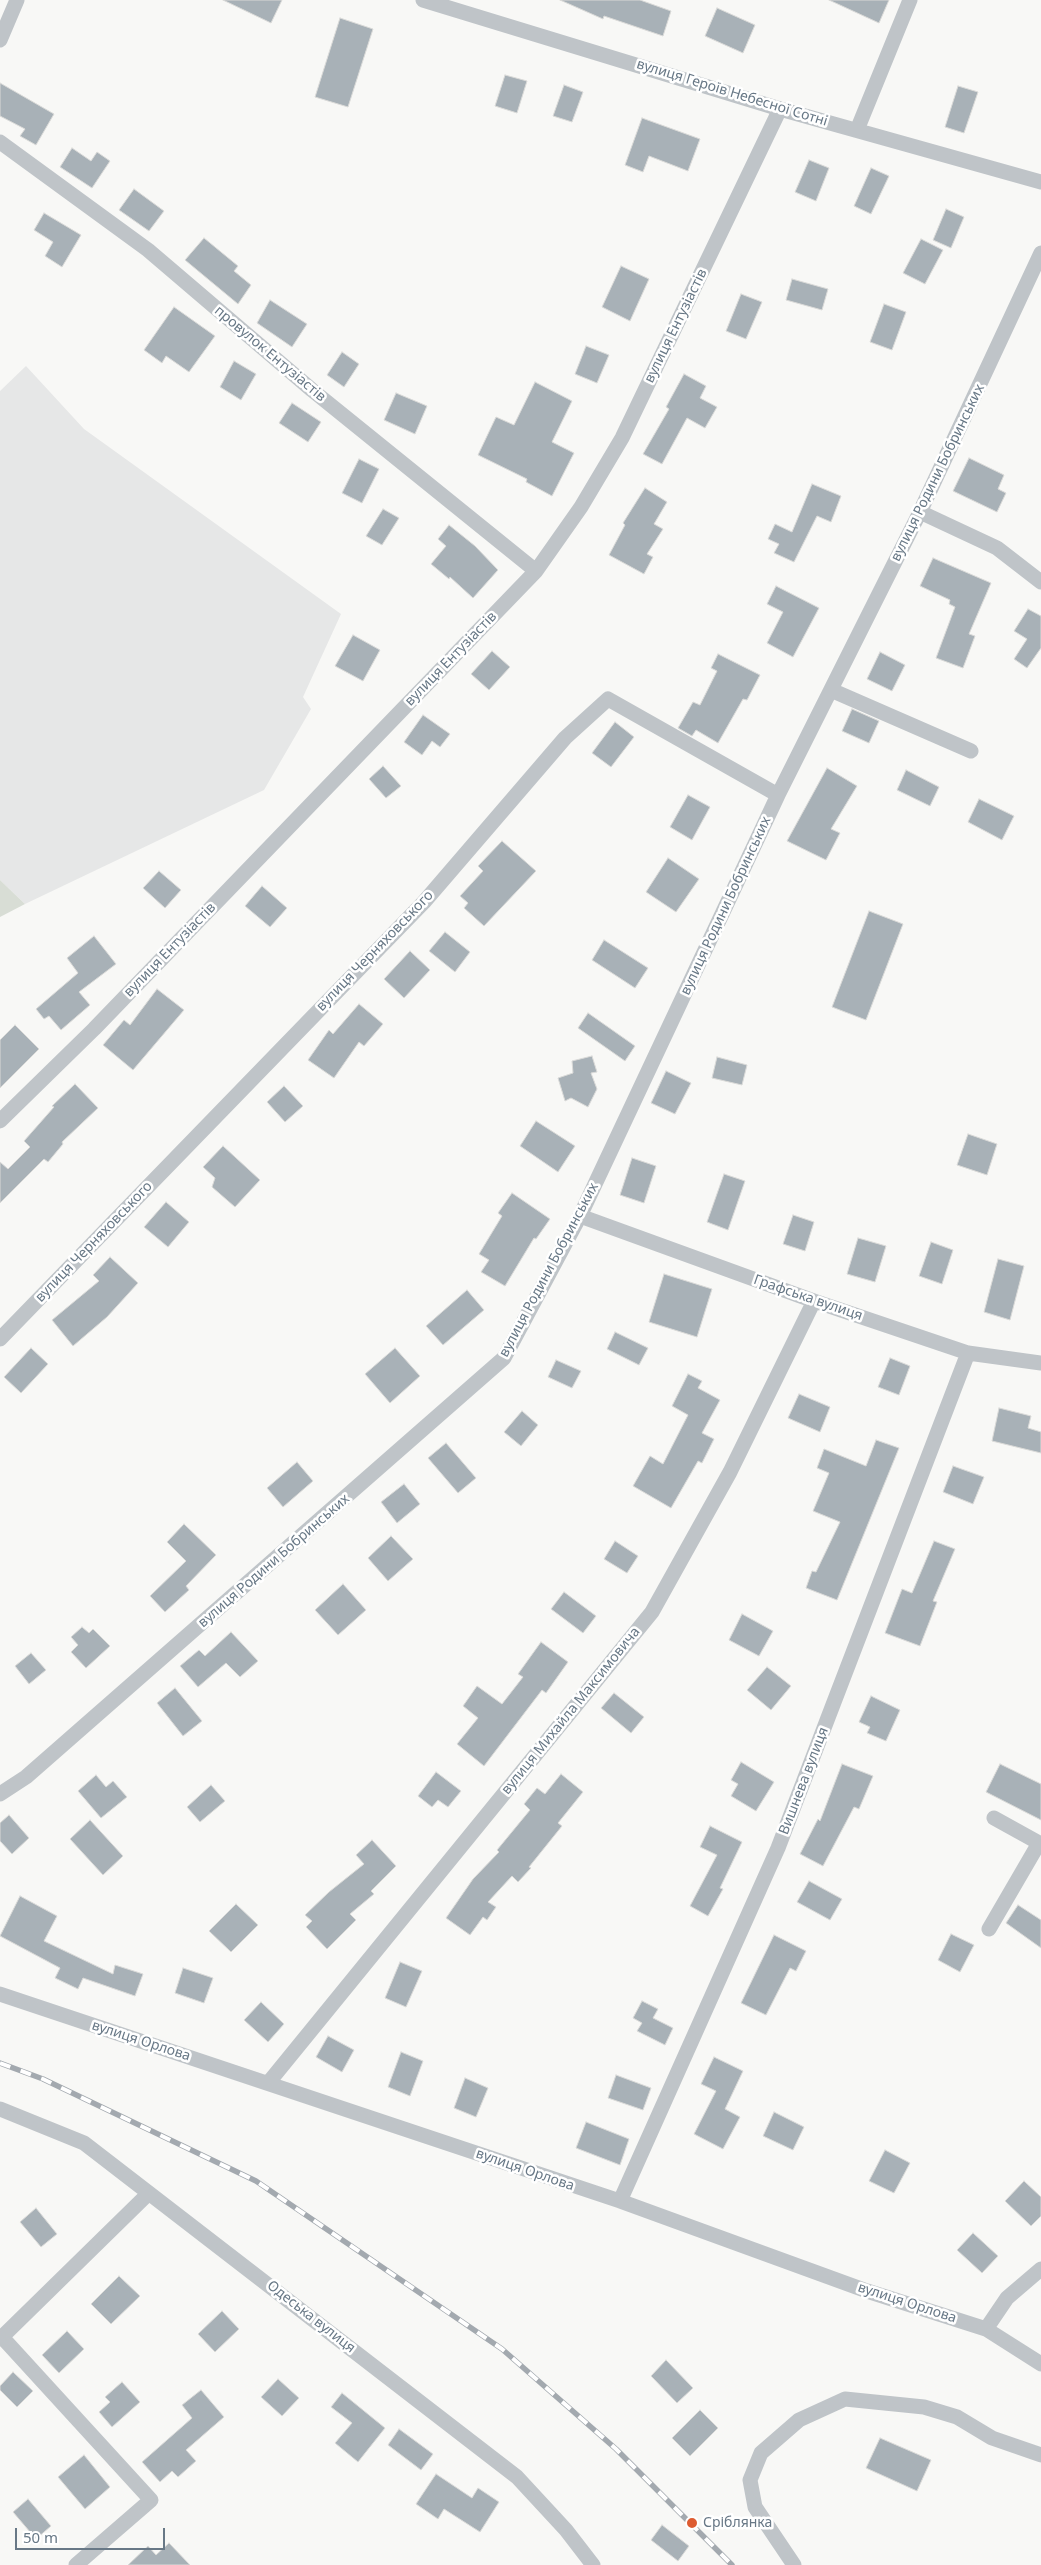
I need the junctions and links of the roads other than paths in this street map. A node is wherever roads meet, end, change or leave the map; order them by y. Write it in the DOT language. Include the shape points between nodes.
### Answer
graph roads {
  1 [pos="17,0"];
  2 [pos="424,0"];
  3 [pos="910,0"];
  4 [pos="0,40"];
  5 [pos="780,108"];
  6 [pos="858,130"];
  7 [pos="0,142"];
  8 [pos="1041,182"];
  9 [pos="1041,253"];
  10 [pos="920,512"];
  11 [pos="536,571"];
  12 [pos="1041,582"];
  13 [pos="831,690"];
  14 [pos="971,751"];
  15 [pos="778,795"];
  16 [pos="0,1121"];
  17 [pos="580,1216"];
  18 [pos="814,1301"];
  19 [pos="0,1339"];
  20 [pos="968,1352"];
  21 [pos="1041,1363"];
  22 [pos="0,1794"];
  23 [pos="994,1818"];
  24 [pos="1040,1843"];
  25 [pos="989,1929"];
  26 [pos="0,1994"];
  27 [pos="269,2082"];
  28 [pos="0,2109"];
  29 [pos="149,2193"];
  30 [pos="620,2201"];
  31 [pos="1041,2269"];
  32 [pos="986,2329"];
  33 [pos="1,2338"];
  34 [pos="1041,2364"];
  35 [pos="1041,2455"];
  36 [pos="76,2565"];
  37 [pos="593,2565"];
  38 [pos="794,2565"];
  1 -- 4 [label="street"];
  2 -- 5 [label="street, вулиця Героїв Небесної Сотні"];
  3 -- 6 [label="street"];
  5 -- 6 [label="street, вулиця Героїв Небесної Сотні"];
  5 -- 11 [label="street, вулиця Ентузіастів" via="622,438 581,507"];
  6 -- 8 [label="street, вулиця Героїв Небесної Сотні"];
  7 -- 11 [label="street, провулок Ентузіастів" via="148,250 312,390"];
  9 -- 10 [label="street, вулиця Родини Бобринських"];
  10 -- 12 [label="street" via="997,548"];
  10 -- 13 [label="street, вулиця Родини Бобринських"];
  11 -- 16 [label="street, вулиця Ентузіастів"];
  13 -- 14 [label="street"];
  13 -- 15 [label="street, вулиця Родини Бобринських"];
  15 -- 17 [label="street, вулиця Родини Бобринських"];
  15 -- 19 [label="street, вулиця Черняховського" via="608,699 565,738 424,902"];
  17 -- 18 [label="street, Графська вулиця"];
  17 -- 22 [label="street, вулиця Родини Бобринських" via="504,1358 26,1777"];
  18 -- 20 [label="street, Графська вулиця"];
  18 -- 27 [label="street, вулиця Михайла Максимовича" via="730,1472 652,1612"];
  20 -- 21 [label="street, Графська вулиця"];
  20 -- 30 [label="street, Вишнева вулиця" via="778,1848"];
  23 -- 24 [label="street"];
  24 -- 25 [label="street"];
  26 -- 27 [label="street, вулиця Орлова"];
  27 -- 30 [label="street, вулиця Орлова"];
  28 -- 29 [label="street, Одеська вулиця" via="84,2143"];
  29 -- 33 [label="street"];
  29 -- 37 [label="street, Одеська вулиця" via="517,2477"];
  30 -- 32 [label="street, вулиця Орлова" via="866,2291"];
  31 -- 32 [label="street" via="1007,2298"];
  32 -- 34 [label="street, вулиця Орлова"];
  33 -- 36 [label="street" via="151,2500"];
  35 -- 38 [label="street" via="992,2438 957,2417 924,2407 845,2398 800,2420 761,2453 750,2480 756,2507"];
}
